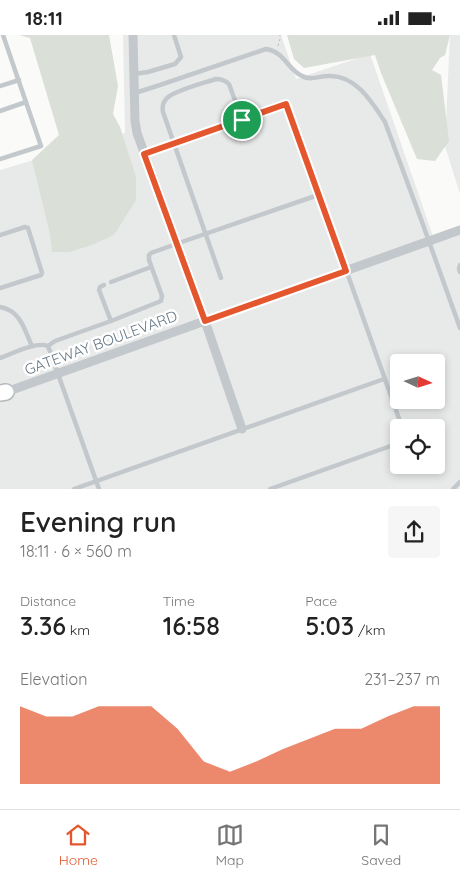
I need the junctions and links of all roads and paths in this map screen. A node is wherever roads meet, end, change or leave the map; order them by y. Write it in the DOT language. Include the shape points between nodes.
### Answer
graph roads {
  1 [pos="3,35"];
  2 [pos="133,35"];
  3 [pos="174,35"];
  4 [pos="280,35"];
  5 [pos="276,52"];
  6 [pos="134,75"];
  7 [pos="19,80"];
  8 [pos="0,86"];
  9 [pos="134,93"];
  10 [pos="26,102"];
  11 [pos="0,111"];
  12 [pos="242,120"];
  13 [pos="174,143"];
  14 [pos="144,154"];
  15 [pos="0,159"];
  16 [pos="318,195"];
  17 [pos="460,230"];
  18 [pos="206,234"];
  19 [pos="0,235"];
  20 [pos="429,241"];
  21 [pos="176,244"];
  22 [pos="460,265"];
  23 [pos="151,267"];
  24 [pos="346,271"];
  25 [pos="460,272"];
  26 [pos="222,278"];
  27 [pos="111,282"];
  28 [pos="104,285"];
  29 [pos="0,288"];
  30 [pos="0,307"];
  31 [pos="111,321"];
  32 [pos="205,321"];
  33 [pos="460,329"];
  34 [pos="32,346"];
  35 [pos="48,346"];
  36 [pos="0,358"];
  37 [pos="58,373"];
  38 [pos="384,379"];
  39 [pos="3,393"];
  40 [pos="399,419"];
  41 [pos="242,429"];
  42 [pos="390,446"];
  43 [pos="96,481"];
  44 [pos="460,482"];
  45 [pos="74,489"];
  46 [pos="99,489"];
  47 [pos="270,489"];
  48 [pos="453,489"];
  1 -- 7 [label="lane"];
  2 -- 6 [label="street"];
  3 -- 6 [label="lane" via="181,57 175,64"];
  4 -- 5 [label="path"];
  5 -- 9 [label="lane" via="266,49"];
  5 -- 20 [label="lane" via="305,78 342,77 366,95 385,123"];
  6 -- 9 [label="street"];
  7 -- 8 [label="lane"];
  7 -- 10 [label="lane"];
  9 -- 14 [label="street" via="136,128"];
  10 -- 11 [label="lane"];
  10 -- 15 [label="lane" via="40,146"];
  12 -- 13 [label="lane"];
  12 -- 13 [label="lane" via="229,84 216,79 166,98 162,112"];
  12 -- 16 [label="lane" via="286,104"];
  13 -- 14 [label="lane"];
  13 -- 18 [label="lane"];
  14 -- 21 [label="street"];
  16 -- 18 [label="lane"];
  16 -- 24 [label="lane"];
  17 -- 20 [label="street, GATEWAY BOULEVARD"];
  18 -- 21 [label="lane"];
  18 -- 26 [label="lane"];
  19 -- 29 [label="lane" via="28,228 42,273"];
  20 -- 24 [label="street, GATEWAY BOULEVARD"];
  20 -- 33 [label="lane"];
  21 -- 23 [label="lane" via="149,255"];
  21 -- 32 [label="street"];
  22 -- 25 [label="lane"];
  23 -- 27 [label="lane"];
  23 -- 31 [label="lane" via="161,301"];
  24 -- 32 [label="street, GATEWAY BOULEVARD"];
  24 -- 38 [label="lane"];
  28 -- 31 [label="lane" via="99,290"];
  30 -- 34 [label="lane" via="10,309 20,318"];
  31 -- 35 [label="lane"];
  32 -- 37 [label="street, GATEWAY BOULEVARD"];
  32 -- 41 [label="street"];
  34 -- 35 [label="lane"];
  34 -- 36 [label="lane"];
  35 -- 37 [label="lane"];
  37 -- 39 [label="street, GATEWAY BOULEVARD"];
  37 -- 43 [label="lane"];
  38 -- 40 [label="lane"];
  38 -- 41 [label="lane"];
  41 -- 43 [label="lane"];
  42 -- 47 [label="lane"];
  43 -- 45 [label="lane"];
  43 -- 46 [label="lane"];
  44 -- 48 [label="lane"];
}
